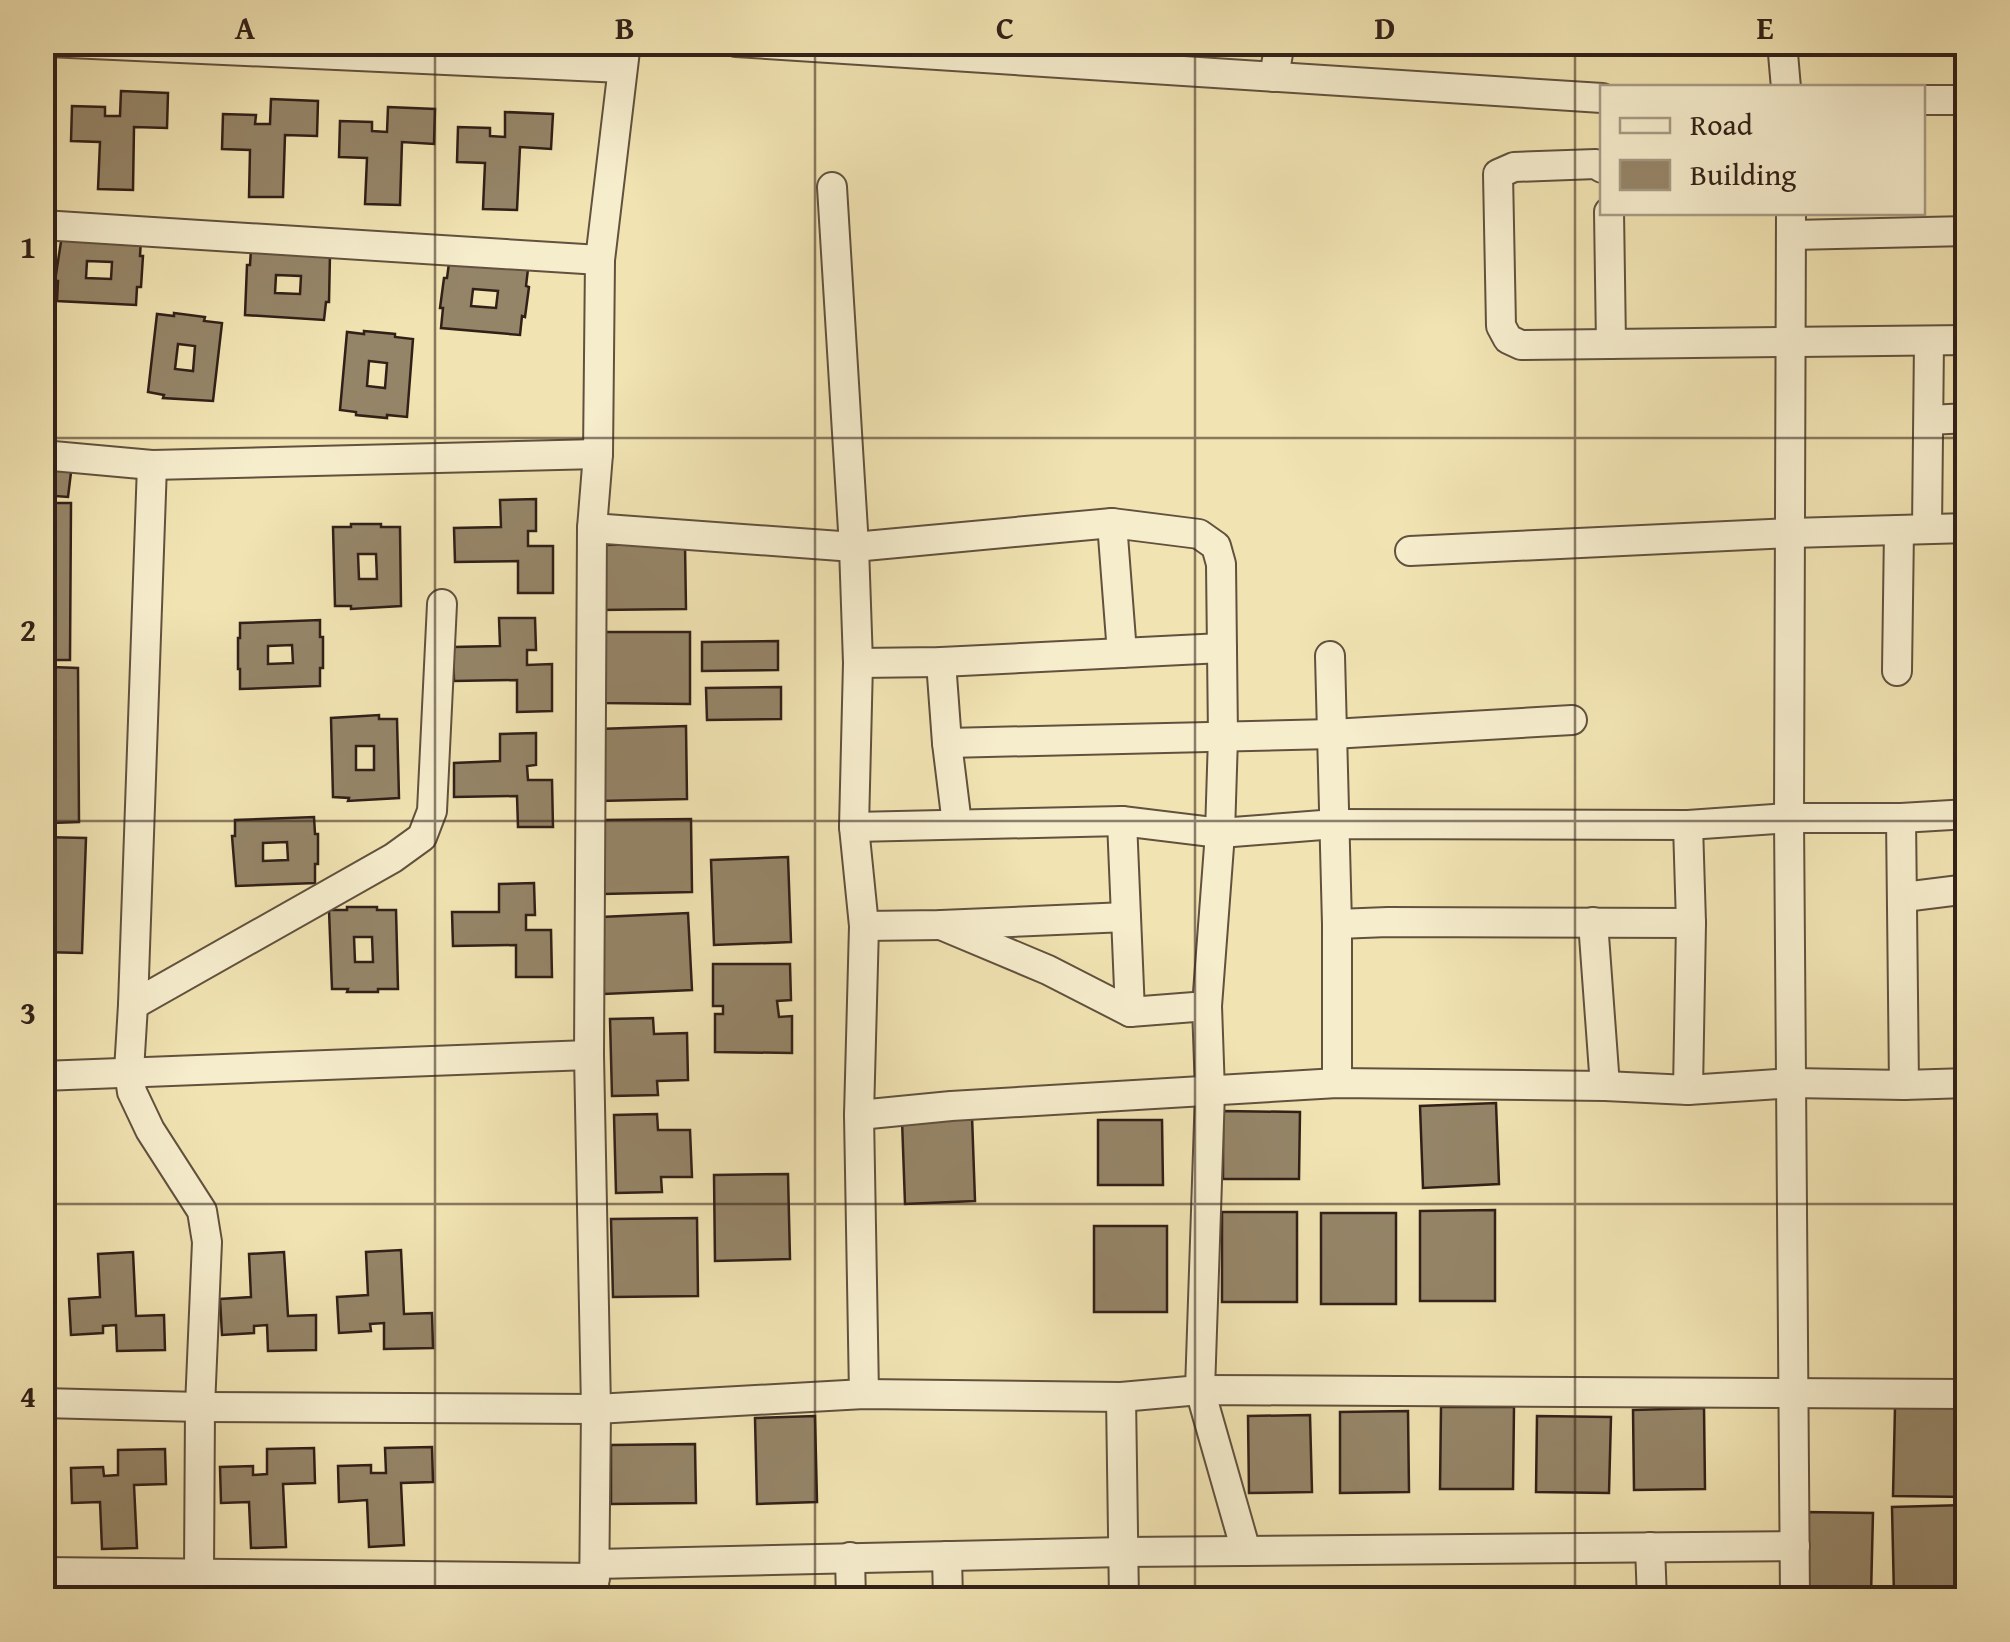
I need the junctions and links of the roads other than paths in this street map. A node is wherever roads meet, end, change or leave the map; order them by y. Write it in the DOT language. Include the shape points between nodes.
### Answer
graph roads {
  1 [pos="48,42"];
  2 [pos="736,42"];
  3 [pos="1280,42"];
  4 [pos="1782,42"];
  5 [pos="130,44"];
  6 [pos="203,46"];
  7 [pos="310,48"];
  8 [pos="942,49"];
  9 [pos="399,50"];
  10 [pos="492,52"];
  11 [pos="1062,53"];
  12 [pos="624,55"];
  13 [pos="1274,77"];
  14 [pos="1786,85"];
  15 [pos="1600,98"];
  16 [pos="1925,100"];
  17 [pos="1968,100"];
  18 [pos="1600,167"];
  19 [pos="832,187"];
  20 [pos="1610,215"];
  21 [pos="1792,224"];
  22 [pos="42,225"];
  23 [pos="1968,231"];
  24 [pos="600,260"];
  25 [pos="1968,340"];
  26 [pos="1929,341"];
  27 [pos="1792,343"];
  28 [pos="1612,344"];
  29 [pos="1968,418"];
  30 [pos="1929,420"];
  31 [pos="598,454"];
  32 [pos="42,455"];
  33 [pos="152,466"];
  34 [pos="1112,524"];
  35 [pos="592,528"];
  36 [pos="1968,528"];
  37 [pos="1913,530"];
  38 [pos="1791,533"];
  39 [pos="854,547"];
  40 [pos="1410,551"];
  41 [pos="442,604"];
  42 [pos="1222,648"];
  43 [pos="1122,653"];
  44 [pos="1330,656"];
  45 [pos="941,662"];
  46 [pos="858,663"];
  47 [pos="1897,672"];
  48 [pos="1572,720"];
  49 [pos="1332,734"];
  50 [pos="1224,737"];
  51 [pos="947,744"];
  52 [pos="1968,814"];
  53 [pos="1789,818"];
  54 [pos="1902,818"];
  55 [pos="1122,821"];
  56 [pos="957,824"];
  57 [pos="1335,824"];
  58 [pos="1688,825"];
  59 [pos="854,827"];
  60 [pos="1220,834"];
  61 [pos="1968,888"];
  62 [pos="1904,898"];
  63 [pos="1126,916"];
  64 [pos="1594,922"];
  65 [pos="1691,923"];
  66 [pos="1338,924"];
  67 [pos="864,926"];
  68 [pos="941,926"];
  69 [pos="134,1005"];
  70 [pos="1207,1006"];
  71 [pos="1130,1012"];
  72 [pos="590,1055"];
  73 [pos="129,1071"];
  74 [pos="42,1076"];
  75 [pos="1337,1083"];
  76 [pos="1793,1083"];
  77 [pos="1968,1083"];
  78 [pos="1904,1085"];
  79 [pos="1605,1086"];
  80 [pos="1688,1090"];
  81 [pos="1210,1092"];
  82 [pos="860,1115"];
  83 [pos="1200,1390"];
  84 [pos="864,1394"];
  85 [pos="1968,1394"];
  86 [pos="1794,1395"];
  87 [pos="1121,1397"];
  88 [pos="42,1403"];
  89 [pos="200,1407"];
  90 [pos="596,1408"];
  91 [pos="1795,1546"];
  92 [pos="1650,1547"];
  93 [pos="1246,1551"];
  94 [pos="1123,1552"];
  95 [pos="947,1556"];
  96 [pos="850,1558"];
  97 [pos="42,1572"];
  98 [pos="200,1574"];
  99 [pos="595,1580"];
  100 [pos="851,1600"];
  101 [pos="948,1600"];
  102 [pos="1124,1600"];
  103 [pos="1652,1600"];
  104 [pos="1795,1600"];
  1 -- 5 [label="street"];
  2 -- 8 [label="street"];
  3 -- 13 [label="street"];
  4 -- 14 [label="street"];
  5 -- 6 [label="street"];
  6 -- 7 [label="street"];
  7 -- 9 [label="street"];
  8 -- 11 [label="street"];
  9 -- 10 [label="street"];
  10 -- 12 [label="street"];
  11 -- 13 [label="street"];
  12 -- 24 [label="street"];
  13 -- 15 [label="street"];
  16 -- 17 [label="street"];
  18 -- 28 [label="street" via="1514,167 1498,174 1501,326 1521,344"];
  19 -- 39 [label="street"];
  20 -- 28 [label="street"];
  21 -- 23 [label="street"];
  21 -- 27 [label="street"];
  22 -- 24 [label="street"];
  24 -- 31 [label="street"];
  25 -- 26 [label="street"];
  26 -- 27 [label="street"];
  26 -- 30 [label="street"];
  27 -- 28 [label="street"];
  27 -- 38 [label="street"];
  29 -- 30 [label="street"];
  30 -- 37 [label="street"];
  31 -- 33 [label="street"];
  31 -- 35 [label="street"];
  32 -- 33 [label="street"];
  33 -- 69 [label="street"];
  34 -- 39 [label="street"];
  34 -- 42 [label="street" via="1199,534 1216,546"];
  34 -- 43 [label="street"];
  35 -- 39 [label="street"];
  35 -- 72 [label="street"];
  36 -- 37 [label="street"];
  37 -- 38 [label="street"];
  37 -- 47 [label="street"];
  38 -- 40 [label="street"];
  38 -- 53 [label="street"];
  39 -- 46 [label="street"];
  41 -- 69 [label="street" via="432,811 422,837"];
  42 -- 43 [label="street"];
  42 -- 50 [label="street"];
  43 -- 45 [label="street"];
  44 -- 49 [label="street"];
  45 -- 46 [label="street"];
  45 -- 51 [label="street"];
  46 -- 59 [label="street"];
  48 -- 49 [label="street"];
  49 -- 50 [label="street"];
  49 -- 57 [label="street"];
  50 -- 51 [label="street"];
  50 -- 60 [label="street"];
  51 -- 56 [label="street"];
  52 -- 54 [label="street"];
  53 -- 54 [label="street"];
  53 -- 58 [label="street"];
  53 -- 76 [label="street"];
  54 -- 62 [label="street"];
  55 -- 56 [label="street"];
  55 -- 60 [label="street"];
  55 -- 63 [label="street"];
  56 -- 59 [label="street"];
  57 -- 58 [label="street"];
  57 -- 60 [label="street"];
  57 -- 66 [label="street"];
  58 -- 65 [label="street"];
  59 -- 67 [label="street"];
  60 -- 70 [label="street"];
  61 -- 62 [label="street"];
  62 -- 78 [label="street"];
  63 -- 68 [label="street"];
  63 -- 71 [label="street"];
  64 -- 65 [label="street"];
  64 -- 66 [label="street"];
  64 -- 79 [label="street"];
  65 -- 80 [label="street"];
  66 -- 75 [label="street"];
  67 -- 68 [label="street"];
  67 -- 82 [label="street"];
  68 -- 71 [label="street"];
  69 -- 73 [label="street"];
  70 -- 71 [label="street"];
  70 -- 81 [label="street"];
  72 -- 73 [label="street"];
  72 -- 90 [label="street"];
  73 -- 74 [label="street"];
  73 -- 89 [label="street" via="150,1130 202,1211 207,1242"];
  75 -- 79 [label="street"];
  75 -- 81 [label="street"];
  76 -- 78 [label="street"];
  76 -- 80 [label="street"];
  76 -- 86 [label="street"];
  77 -- 78 [label="street"];
  79 -- 80 [label="street"];
  81 -- 82 [label="street"];
  81 -- 83 [label="street"];
  82 -- 84 [label="street"];
  83 -- 86 [label="street"];
  83 -- 87 [label="street"];
  83 -- 93 [label="street"];
  84 -- 87 [label="street"];
  84 -- 90 [label="street"];
  85 -- 86 [label="street"];
  86 -- 91 [label="street"];
  87 -- 94 [label="street"];
  88 -- 89 [label="street"];
  89 -- 90 [label="street"];
  89 -- 98 [label="street"];
  90 -- 99 [label="street"];
  91 -- 92 [label="street"];
  91 -- 104 [label="street"];
  92 -- 93 [label="street"];
  92 -- 103 [label="street"];
  93 -- 94 [label="street"];
  94 -- 95 [label="street"];
  94 -- 102 [label="street"];
  95 -- 96 [label="street"];
  95 -- 101 [label="street"];
  96 -- 99 [label="street"];
  96 -- 100 [label="street"];
  97 -- 98 [label="street"];
  98 -- 99 [label="street"];
}
